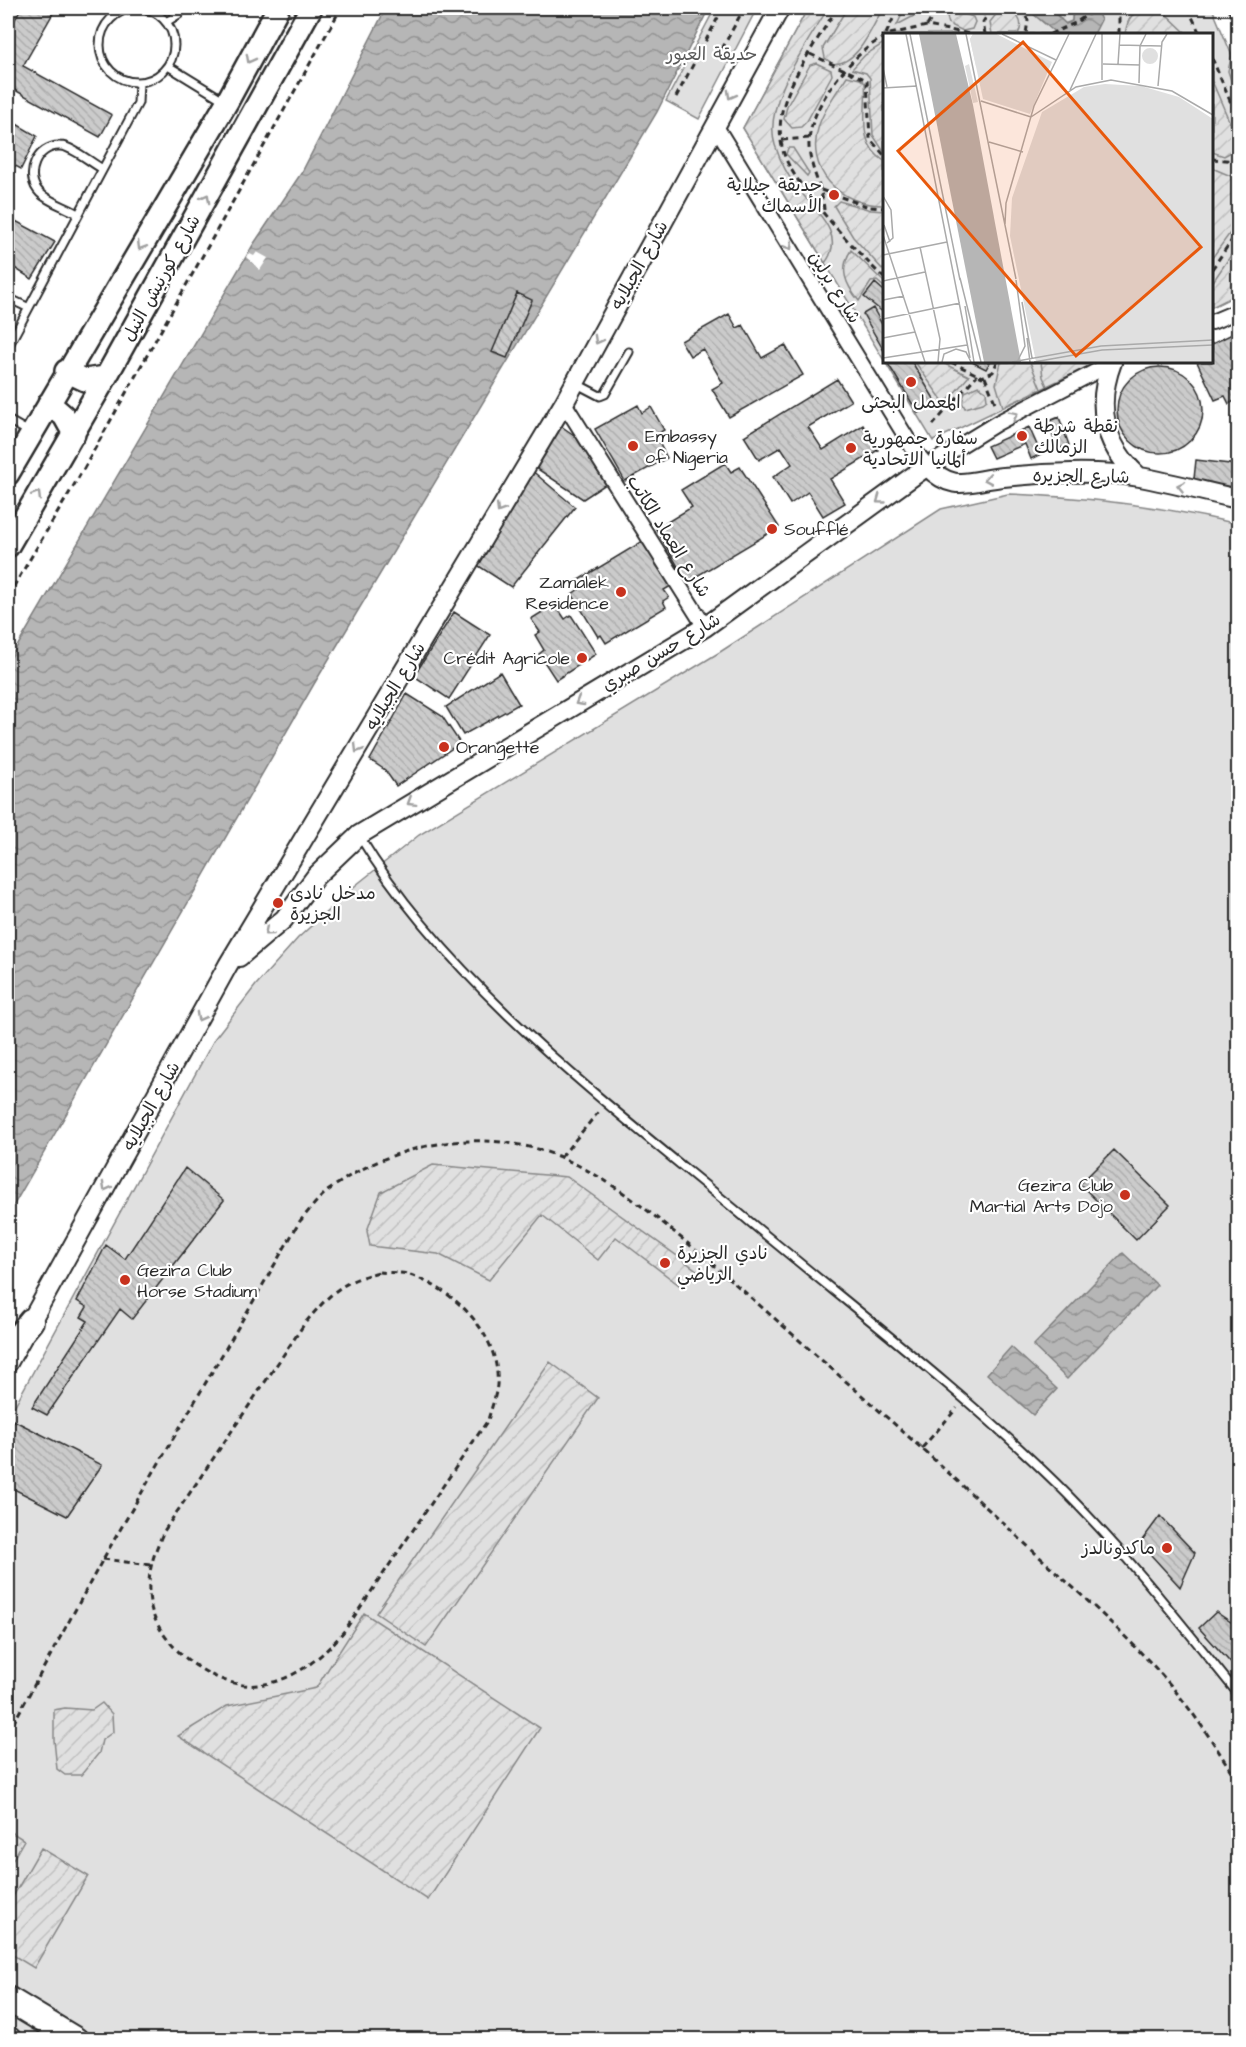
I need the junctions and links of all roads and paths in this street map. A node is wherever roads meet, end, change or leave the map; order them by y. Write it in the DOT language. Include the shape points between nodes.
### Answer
graph roads {
  1 [pos="183,8"];
  2 [pos="278,8"];
  3 [pos="311,8"];
  4 [pos="341,8"];
  5 [pos="723,8"];
  6 [pos="744,8"];
  7 [pos="780,8"];
  8 [pos="837,8"];
  9 [pos="898,8"];
  10 [pos="938,8"];
  11 [pos="975,8"];
  12 [pos="992,8"];
  13 [pos="1020,8"];
  14 [pos="1097,8"];
  15 [pos="1119,8"];
  16 [pos="1188,8"];
  17 [pos="1236,8"];
  18 [pos="1239,13"];
  19 [pos="986,15"];
  20 [pos="166,22"];
  21 [pos="927,26"];
  22 [pos="888,33"];
  23 [pos="896,33"];
  24 [pos="965,33"];
  25 [pos="985,33"];
  26 [pos="1026,33"];
  27 [pos="1052,33"];
  28 [pos="1119,33"];
  29 [pos="1200,33"];
  30 [pos="883,38"];
  31 [pos="722,49"];
  32 [pos="810,54"];
  33 [pos="1213,60"];
  34 [pos="168,66"];
  35 [pos="843,71"];
  36 [pos="139,82"];
  37 [pos="676,97"];
  38 [pos="227,102"];
  39 [pos="1239,120"];
  40 [pos="715,125"];
  41 [pos="809,138"];
  42 [pos="782,140"];
  43 [pos="883,153"];
  44 [pos="1213,159"];
  45 [pos="1239,161"];
  46 [pos="101,168"];
  47 [pos="821,190"];
  48 [pos="883,208"];
  49 [pos="824,212"];
  50 [pos="76,213"];
  51 [pos="1239,231"];
  52 [pos="1213,268"];
  53 [pos="883,276"];
  54 [pos="8,298"];
  55 [pos="27,307"];
  56 [pos="1239,311"];
  57 [pos="1213,322"];
  58 [pos="8,347"];
  59 [pos="629,352"];
  60 [pos="953,363"];
  61 [pos="997,363"];
  62 [pos="1111,363"];
  63 [pos="1113,363"];
  64 [pos="66,371"];
  65 [pos="977,375"];
  66 [pos="106,377"];
  67 [pos="985,377"];
  68 [pos="575,382"];
  69 [pos="49,403"];
  70 [pos="564,403"];
  71 [pos="996,405"];
  72 [pos="8,420"];
  73 [pos="933,424"];
  74 [pos="31,433"];
  75 [pos="74,434"];
  76 [pos="927,466"];
  77 [pos="8,474"];
  78 [pos="1139,477"];
  79 [pos="1239,499"];
  80 [pos="8,546"];
  81 [pos="8,596"];
  82 [pos="705,627"];
  83 [pos="359,835"];
  84 [pos="228,966"];
  85 [pos="607,1102"];
  86 [pos="561,1157"];
  87 [pos="31,1321"];
  88 [pos="8,1349"];
  89 [pos="8,1363"];
  90 [pos="964,1400"];
  91 [pos="922,1448"];
  92 [pos="103,1559"];
  93 [pos="150,1565"];
  94 [pos="1239,1694"];
  95 [pos="8,1732"];
  96 [pos="1239,1771"];
  97 [pos="1233,1774"];
  98 [pos="1239,1783"];
  99 [pos="8,1999"];
  100 [pos="76,2040"];
  1 -- 20 [label="lane"];
  2 -- 38 [label="main road, شارع كورنيش النيل, one-way"];
  66 -- 3 [label="main road, شارع كورنيش النيل, one-way"];
  4 -- 81 [label="path" via="89,460"];
  5 -- 37 [label="path"];
  6 -- 31 [label="path"];
  7 -- 40 [label="street, شارع الجبلايه, one-way"];
  8 -- 32 [label="path"];
  9 -- 22 [label="path"];
  10 -- 21 [label="path"];
  11 -- 19 [label="path"];
  12 -- 19 [label="path"];
  13 -- 26 [label="path" via="1028,20"];
  14 -- 27 [label="path"];
  15 -- 28 [label="path"];
  16 -- 29 [label="path"];
  17 -- 18 [label="street"];
  19 -- 25 [label="path"];
  20 -- 34 [label="lane" via="174,44"];
  20 -- 36 [label="lane" via="151,11 133,9 116,15 104,29 101,47 106,64 119,77"];
  21 -- 23 [label="path"];
  21 -- 24 [label="path"];
  30 -- 35 [label="path"];
  32 -- 35 [label="path"];
  32 -- 42 [label="path" via="783,105"];
  33 -- 39 [label="path"];
  34 -- 36 [label="lane" via="154,78"];
  34 -- 38 [label="lane"];
  35 -- 41 [label="path" via="819,111"];
  35 -- 43 [label="path" via="868,81 870,139"];
  36 -- 46 [label="lane" via="138,103"];
  38 -- 64 [label="main road, شارع كورنيش النيل, one-way"];
  40 -- 68 [label="street, شارع الجبلايه, one-way"];
  40 -- 76 [label="street, شارع برلين, one-way"];
  41 -- 42 [label="path"];
  41 -- 47 [label="path" via="811,161"];
  42 -- 49 [label="path" via="789,165"];
  44 -- 45 [label="path"];
  46 -- 50 [label="lane"];
  46 -- 50 [label="lane" via="63,146 42,152 35,161 32,172 40,193"];
  47 -- 48 [label="path" via="869,207"];
  47 -- 49 [label="path"];
  49 -- 53 [label="path"];
  50 -- 55 [label="lane"];
  51 -- 52 [label="path"];
  54 -- 55 [label="lane"];
  55 -- 58 [label="lane"];
  56 -- 57 [label="street"];
  59 -- 68 [label="lane" via="605,394 600,396"];
  60 -- 65 [label="path"];
  61 -- 67 [label="path"];
  76 -- 62 [label="street, شارع حسن صبري, one-way" via="997,423"];
  63 -- 78 [label="street" via="1102,398 1107,434 1115,450"];
  64 -- 66 [label="main road" via="85,380"];
  64 -- 69 [label="main road, شارع كورنيش النيل"];
  65 -- 67 [label="path"];
  65 -- 73 [label="path"];
  66 -- 75 [label="main road, شارع كورنيش النيل"];
  67 -- 71 [label="path"];
  68 -- 70 [label="street, شارع الجبلايه"];
  69 -- 74 [label="main road, شارع كورنيش النيل"];
  69 -- 75 [label="main road" via="64,416"];
  70 -- 82 [label="street, شارع العماد الكاتب"];
  70 -- 84 [label="street, شارع الجبلايه, one-way"];
  72 -- 74 [label="lane"];
  74 -- 77 [label="main road, شارع كورنيش النيل"];
  80 -- 75 [label="main road, شارع كورنيش النيل, one-way"];
  78 -- 76 [label="street, شارع الجزيره, one-way" via="1024,475 955,484 941,479"];
  76 -- 82 [label="street, شارع حسن صبري, one-way"];
  79 -- 78 [label="street, شارع الجزيره, one-way"];
  82 -- 83 [label="street, شارع حسن صبري, one-way"];
  83 -- 84 [label="street, شارع حسن صبري, one-way" via="316,876 284,919"];
  83 -- 85 [label="lane" via="373,859 455,962"];
  84 -- 87 [label="street, شارع الجبلايه, one-way"];
  85 -- 86 [label="path"];
  85 -- 90 [label="lane"];
  86 -- 91 [label="path" via="619,1190 670,1229"];
  86 -- 92 [label="path" via="522,1145 480,1140 439,1143 362,1169 328,1191 300,1221 278,1254"];
  87 -- 88 [label="highway"];
  87 -- 89 [label="street, شارع الجبلايه"];
  90 -- 91 [label="path"];
  90 -- 94 [label="lane" via="1088,1516 1153,1587"];
  91 -- 97 [label="path" via="1122,1632 1169,1684"];
  92 -- 93 [label="path"];
  92 -- 95 [label="path"];
  93 -- 93 [label="path" via="150,1604 163,1632 185,1658 205,1673 230,1683 257,1685 279,1680 311,1663 328,1651 345,1630 488,1420 497,1385 495,1356 484,1332 461,1306 436,1287 406,1274 380,1272 352,1279 326,1299 305,1323 164,1531"];
  96 -- 97 [label="path"];
  97 -- 98 [label="path"];
  99 -- 100 [label="highway"];
}
